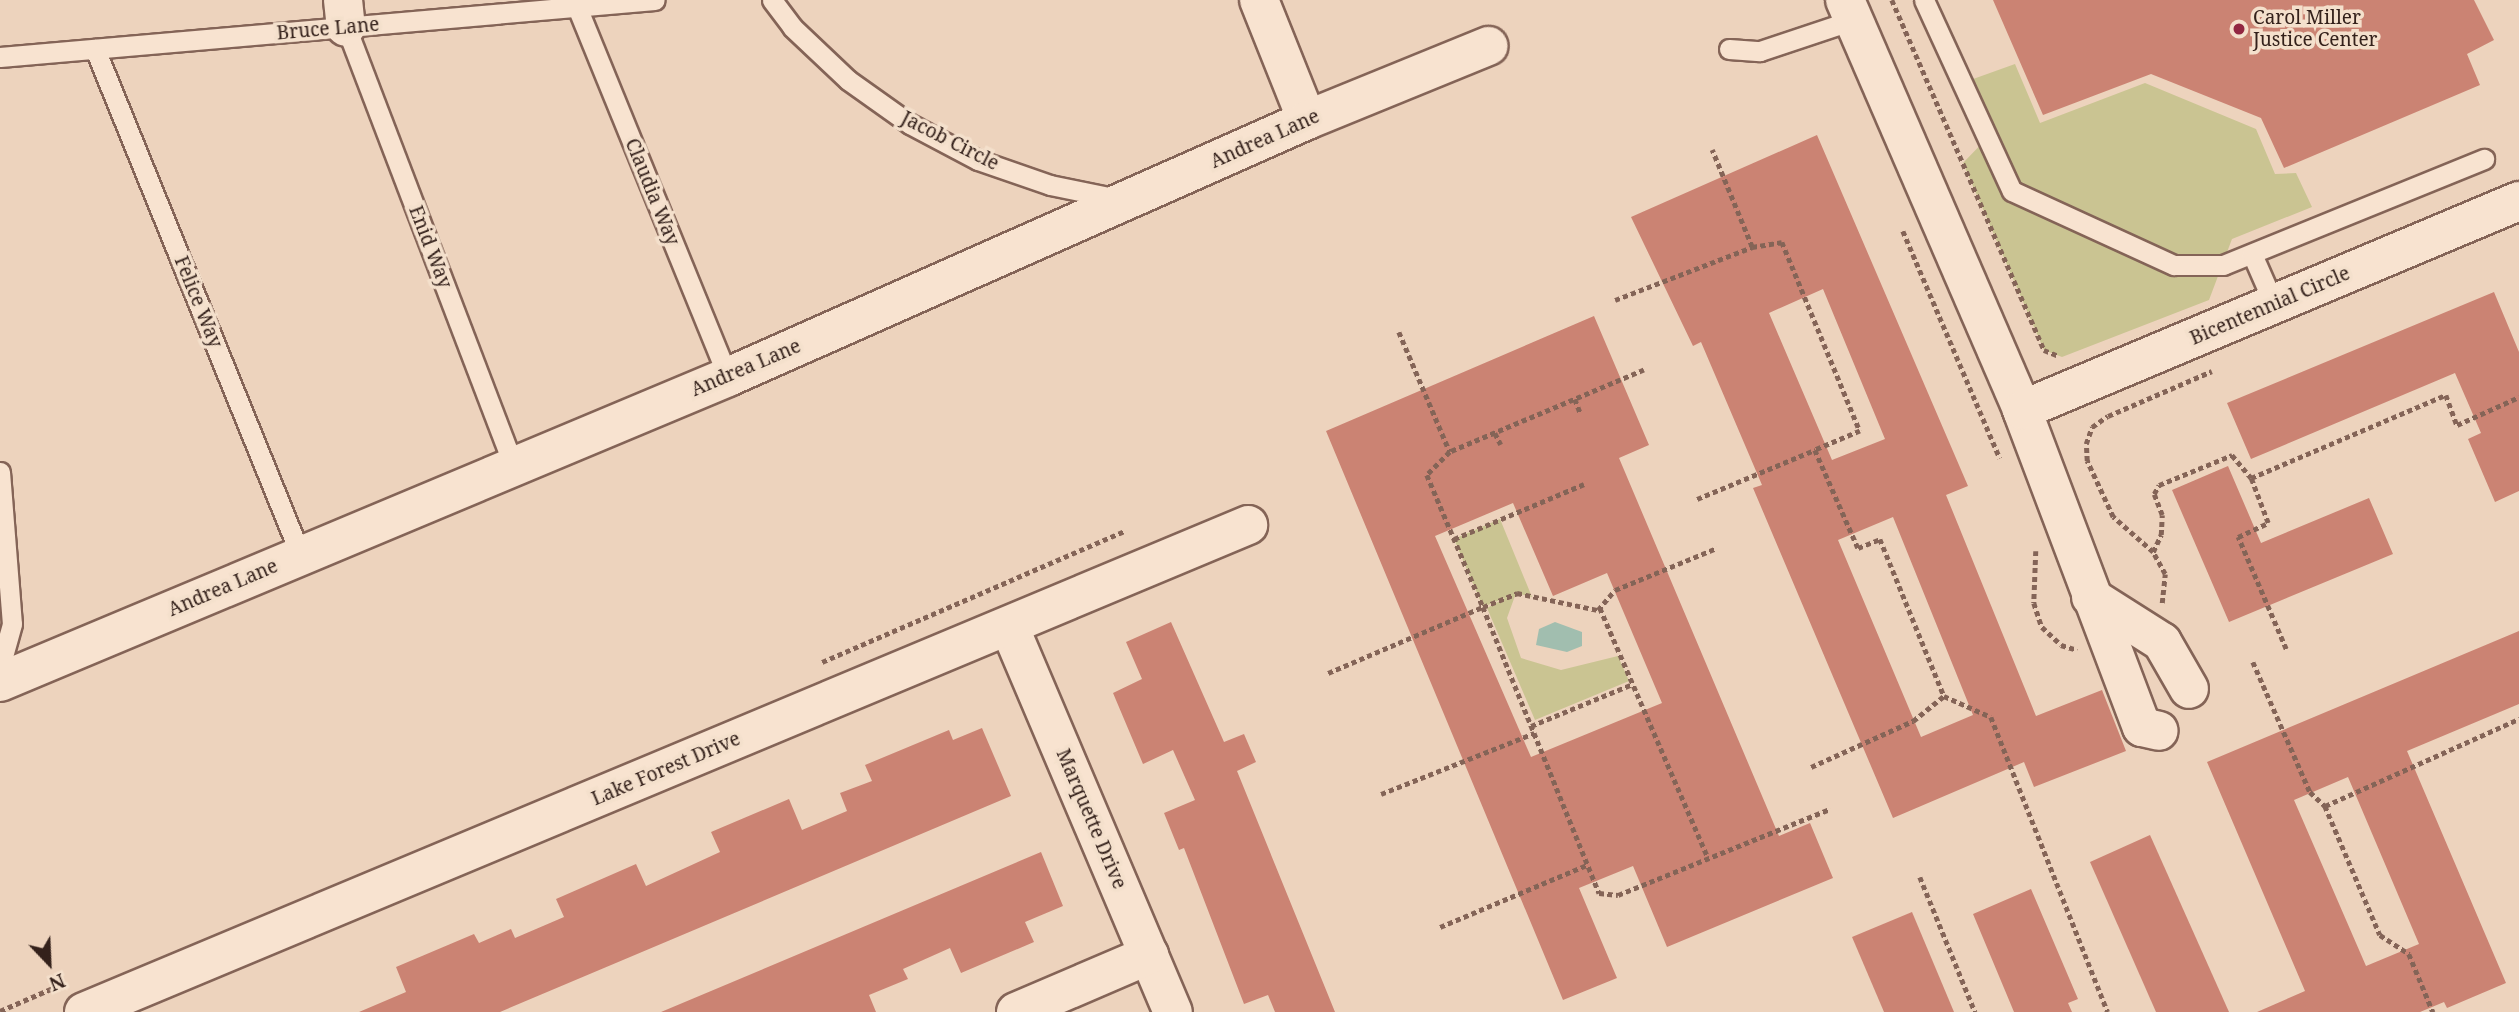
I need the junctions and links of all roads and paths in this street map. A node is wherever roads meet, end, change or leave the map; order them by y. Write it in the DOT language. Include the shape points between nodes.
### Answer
graph roads {
  1 [pos="655,0"];
  2 [pos="772,0"];
  3 [pos="1259,0"];
  4 [pos="1924,0"];
  5 [pos="577,7"];
  6 [pos="1849,10"];
  7 [pos="344,14"];
  8 [pos="1488,46"];
  9 [pos="95,49"];
  10 [pos="1729,50"];
  11 [pos="0,57"];
  12 [pos="1307,120"];
  13 [pos="1712,149"];
  14 [pos="2484,159"];
  15 [pos="1126,201"];
  16 [pos="2519,201"];
  17 [pos="1752,247"];
  18 [pos="2252,254"];
  19 [pos="1615,300"];
  20 [pos="2274,304"];
  21 [pos="1399,332"];
  22 [pos="1644,370"];
  23 [pos="728,377"];
  24 [pos="2519,397"];
  25 [pos="1575,399"];
  26 [pos="2022,410"];
  27 [pos="1580,412"];
  28 [pos="1496,433"];
  29 [pos="1501,445"];
  30 [pos="1815,450"];
  31 [pos="1450,452"];
  32 [pos="514,466"];
  33 [pos="0,472"];
  34 [pos="2251,478"];
  35 [pos="1584,484"];
  36 [pos="1697,499"];
  37 [pos="1248,525"];
  38 [pos="1454,539"];
  39 [pos="1717,548"];
  40 [pos="2152,552"];
  41 [pos="301,556"];
  42 [pos="2091,597"];
  43 [pos="1483,607"];
  44 [pos="1600,608"];
  45 [pos="1009,626"];
  46 [pos="2286,649"];
  47 [pos="2253,662"];
  48 [pos="0,667"];
  49 [pos="1328,673"];
  50 [pos="0,682"];
  51 [pos="1633,684"];
  52 [pos="2128,693"];
  53 [pos="1944,695"];
  54 [pos="2519,719"];
  55 [pos="1531,726"];
  56 [pos="2159,732"];
  57 [pos="1534,733"];
  58 [pos="1811,767"];
  59 [pos="1381,794"];
  60 [pos="2325,806"];
  61 [pos="1830,809"];
  62 [pos="1708,858"];
  63 [pos="1587,864"];
  64 [pos="1920,877"];
  65 [pos="1440,927"];
  66 [pos="1149,955"];
  67 [pos="84,1012"];
  68 [pos="1016,1012"];
  69 [pos="1173,1012"];
  70 [pos="1975,1012"];
  71 [pos="2108,1012"];
  72 [pos="2433,1012"];
  1 -- 5 [label="lane, Bruce Lane"];
  2 -- 15 [label="lane, Jacob Circle" via="792,27 848,80 910,124 978,160 1050,185"];
  3 -- 12 [label="street"];
  4 -- 18 [label="lane" via="2012,191 2174,265 2223,265"];
  5 -- 7 [label="lane, Bruce Lane"];
  5 -- 23 [label="lane, Claudia Way"];
  6 -- 10 [label="lane" via="1760,51"];
  6 -- 26 [label="street"];
  7 -- 9 [label="lane, Bruce Lane"];
  7 -- 32 [label="lane, Enid Way"];
  8 -- 12 [label="street, Andrea Lane"];
  9 -- 11 [label="lane, Bruce Lane"];
  9 -- 41 [label="lane, Felice Way"];
  12 -- 15 [label="street, Andrea Lane"];
  13 -- 17 [label="path"];
  14 -- 18 [label="lane"];
  15 -- 23 [label="street, Andrea Lane"];
  16 -- 20 [label="street, Bicentennial Circle"];
  17 -- 19 [label="path"];
  17 -- 30 [label="path" via="1782,242 1860,431"];
  18 -- 20 [label="lane"];
  20 -- 26 [label="street, Bicentennial Circle"];
  21 -- 31 [label="path"];
  22 -- 25 [label="path"];
  23 -- 32 [label="street, Andrea Lane"];
  24 -- 34 [label="path" via="2457,425 2446,396"];
  25 -- 27 [label="path"];
  25 -- 28 [label="path"];
  26 -- 42 [label="street"];
  28 -- 29 [label="path"];
  28 -- 31 [label="path"];
  30 -- 36 [label="path"];
  30 -- 53 [label="path" via="1858,548 1880,539"];
  31 -- 38 [label="path" via="1427,475"];
  32 -- 41 [label="street, Andrea Lane"];
  33 -- 48 [label="lane" via="12,624"];
  34 -- 40 [label="path" via="2232,454 2159,485 2154,494 2162,515 2161,535"];
  34 -- 46 [label="path" via="2268,523 2238,537"];
  35 -- 38 [label="path"];
  37 -- 45 [label="street, Lake Forest Drive"];
  38 -- 43 [label="path"];
  39 -- 44 [label="path" via="1615,590"];
  41 -- 50 [label="street, Andrea Lane"];
  42 -- 52 [label="street"];
  42 -- 52 [label="street" via="2162,642 2183,678"];
  43 -- 44 [label="path" via="1517,593"];
  43 -- 49 [label="path"];
  43 -- 55 [label="path"];
  44 -- 51 [label="path"];
  45 -- 66 [label="street, Marquette Drive"];
  45 -- 67 [label="street, Lake Forest Drive"];
  47 -- 60 [label="path" via="2311,792"];
  51 -- 55 [label="path"];
  51 -- 62 [label="path"];
  52 -- 56 [label="street" via="2142,727"];
  53 -- 58 [label="path" via="1913,721"];
  53 -- 71 [label="path" via="1991,717"];
  54 -- 60 [label="path"];
  55 -- 57 [label="path"];
  57 -- 59 [label="path"];
  57 -- 63 [label="path"];
  60 -- 72 [label="path" via="2380,935 2409,954"];
  61 -- 62 [label="path"];
  62 -- 63 [label="path" via="1618,895 1599,893"];
  63 -- 65 [label="path"];
  64 -- 70 [label="path"];
  66 -- 68 [label="street"];
  66 -- 69 [label="street, Marquette Drive"];
}
